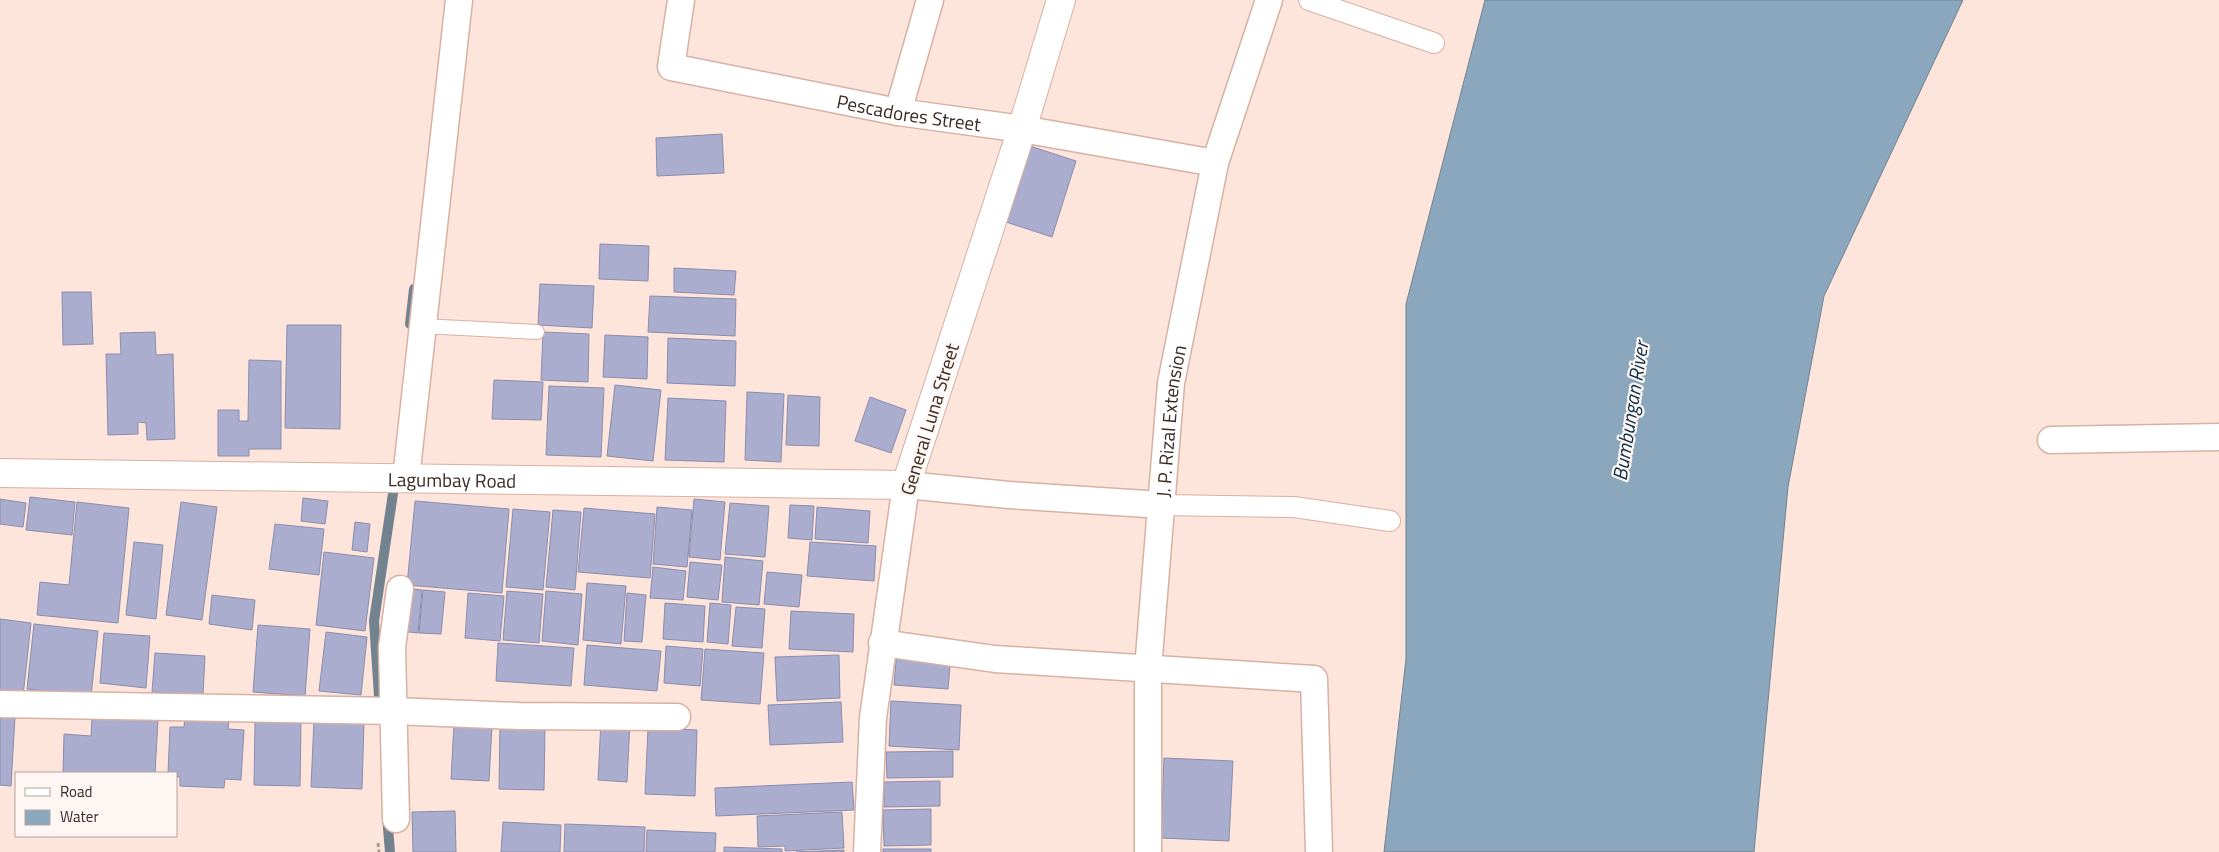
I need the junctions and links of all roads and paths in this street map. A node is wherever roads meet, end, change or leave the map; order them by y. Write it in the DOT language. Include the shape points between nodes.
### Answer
graph roads {
  1 [pos="458,0"];
  2 [pos="681,0"];
  3 [pos="930,0"];
  4 [pos="1060,0"];
  5 [pos="1269,0"];
  6 [pos="1309,0"];
  7 [pos="1434,43"];
  8 [pos="898,112"];
  9 [pos="1022,129"];
  10 [pos="1215,163"];
  11 [pos="422,326"];
  12 [pos="537,332"];
  13 [pos="2219,438"];
  14 [pos="2052,440"];
  15 [pos="0,473"];
  16 [pos="403,478"];
  17 [pos="906,485"];
  18 [pos="1162,505"];
  19 [pos="1390,521"];
  20 [pos="400,590"];
  21 [pos="882,643"];
  22 [pos="1148,669"];
  23 [pos="0,704"];
  24 [pos="384,711"];
  25 [pos="677,717"];
  26 [pos="396,819"];
  27 [pos="867,852"];
  28 [pos="1148,852"];
  29 [pos="1319,852"];
  1 -- 11 [label="street"];
  2 -- 8 [label="street, Pescadores Street" via="671,67"];
  3 -- 8 [label="street"];
  4 -- 9 [label="street, General Luna Street"];
  5 -- 10 [label="street, J. P. Rizal Extension"];
  6 -- 7 [label="street"];
  8 -- 9 [label="street, Pescadores Street"];
  9 -- 10 [label="street, Pescadores Street"];
  9 -- 17 [label="street, General Luna Street"];
  10 -- 18 [label="street, J. P. Rizal Extension" via="1172,382"];
  11 -- 12 [label="lane"];
  11 -- 16 [label="street"];
  13 -- 14 [label="street"];
  15 -- 16 [label="street, Lagumbay Road"];
  16 -- 17 [label="street, Lagumbay Road"];
  17 -- 18 [label="street"];
  17 -- 21 [label="street, General Luna Street"];
  18 -- 19 [label="street" via="1294,508"];
  18 -- 22 [label="street, J. P. Rizal Extension"];
  20 -- 24 [label="street"];
  21 -- 22 [label="street" via="995,659"];
  21 -- 27 [label="street, General Luna Street" via="872,718"];
  22 -- 28 [label="street, J. P. Rizal Extension"];
  22 -- 29 [label="street" via="1314,679"];
  23 -- 24 [label="street"];
  24 -- 25 [label="street"];
  24 -- 26 [label="street"];
}
